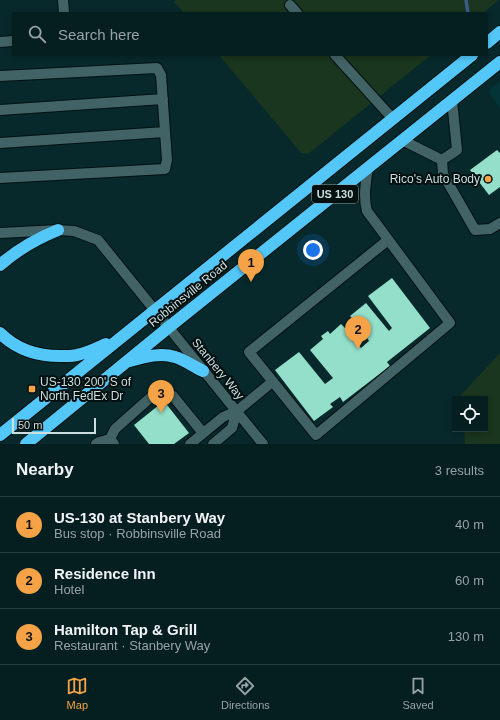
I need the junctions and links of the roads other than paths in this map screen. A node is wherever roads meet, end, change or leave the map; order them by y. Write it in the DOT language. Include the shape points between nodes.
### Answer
graph roads {
  1 [pos="63,0"];
  2 [pos="64,12"];
  3 [pos="500,32"];
  4 [pos="12,41"];
  5 [pos="0,42"];
  6 [pos="488,42"];
  7 [pos="336,56"];
  8 [pos="471,56"];
  9 [pos="500,62"];
  10 [pos="0,76"];
  11 [pos="163,99"];
  12 [pos="452,100"];
  13 [pos="0,110"];
  14 [pos="393,119"];
  15 [pos="165,132"];
  16 [pos="402,140"];
  17 [pos="0,143"];
  18 [pos="442,160"];
  19 [pos="368,167"];
  20 [pos="0,178"];
  21 [pos="500,223"];
  22 [pos="58,230"];
  23 [pos="0,233"];
  24 [pos="388,240"];
  25 [pos="0,265"];
  26 [pos="154,309"];
  27 [pos="169,327"];
  28 [pos="0,333"];
  29 [pos="117,340"];
  30 [pos="127,362"];
  31 [pos="203,371"];
  32 [pos="272,382"];
  33 [pos="237,411"];
  34 [pos="203,433"];
  35 [pos="0,435"];
  36 [pos="112,442"];
  37 [pos="26,444"];
  38 [pos="96,444"];
  39 [pos="190,444"];
  40 [pos="213,444"];
  41 [pos="263,444"];
  1 -- 2 [label="street"];
  3 -- 6 [label="highway"];
  4 -- 5 [label="street"];
  7 -- 14 [label="street"];
  8 -- 14 [label="highway, Robbinsville Road / US 130"];
  9 -- 12 [label="highway, Robbinsville Road / US 130"];
  10 -- 11 [label="street" via="157,68 161,75"];
  11 -- 13 [label="street"];
  11 -- 15 [label="street"];
  12 -- 16 [label="highway, Robbinsville Road / US 130"];
  12 -- 18 [label="street" via="457,150"];
  14 -- 26 [label="highway, Robbinsville Road / US 130"];
  15 -- 17 [label="street"];
  15 -- 20 [label="street" via="165,169"];
  16 -- 18 [label="street"];
  16 -- 19 [label="highway, Robbinsville Road / US 130"];
  18 -- 21 [label="street" via="443,174 475,230 490,229"];
  19 -- 24 [label="street" via="364,201 367,211"];
  19 -- 27 [label="highway, Robbinsville Road / US 130"];
  22 -- 23 [label="street, Stanbery Way"];
  22 -- 25 [label="highway" via="22,247"];
  22 -- 26 [label="street, Stanbery Way" via="74,231 98,240"];
  24 -- 32 [label="street" via="250,352"];
  24 -- 32 [label="street" via="450,323 316,435"];
  26 -- 27 [label="street, Stanbery Way"];
  26 -- 29 [label="highway, Robbinsville Road / US 130"];
  27 -- 30 [label="highway, Robbinsville Road / US 130"];
  27 -- 31 [label="street, Stanbery Way"];
  28 -- 29 [label="highway" via="21,349 53,357 76,356"];
  29 -- 35 [label="highway, Robbinsville Road / US 130"];
  30 -- 31 [label="highway" via="154,355 166,355 174,356"];
  30 -- 37 [label="highway, Robbinsville Road / US 130"];
  31 -- 33 [label="street, Stanbery Way"];
  32 -- 33 [label="street"];
  33 -- 34 [label="street" via="223,417"];
  33 -- 40 [label="street" via="232,428"];
  33 -- 41 [label="street, Stanbery Way"];
  34 -- 36 [label="street" via="173,396 162,392 151,397 115,429"];
  34 -- 39 [label="street"];
  36 -- 38 [label="street"];
}
